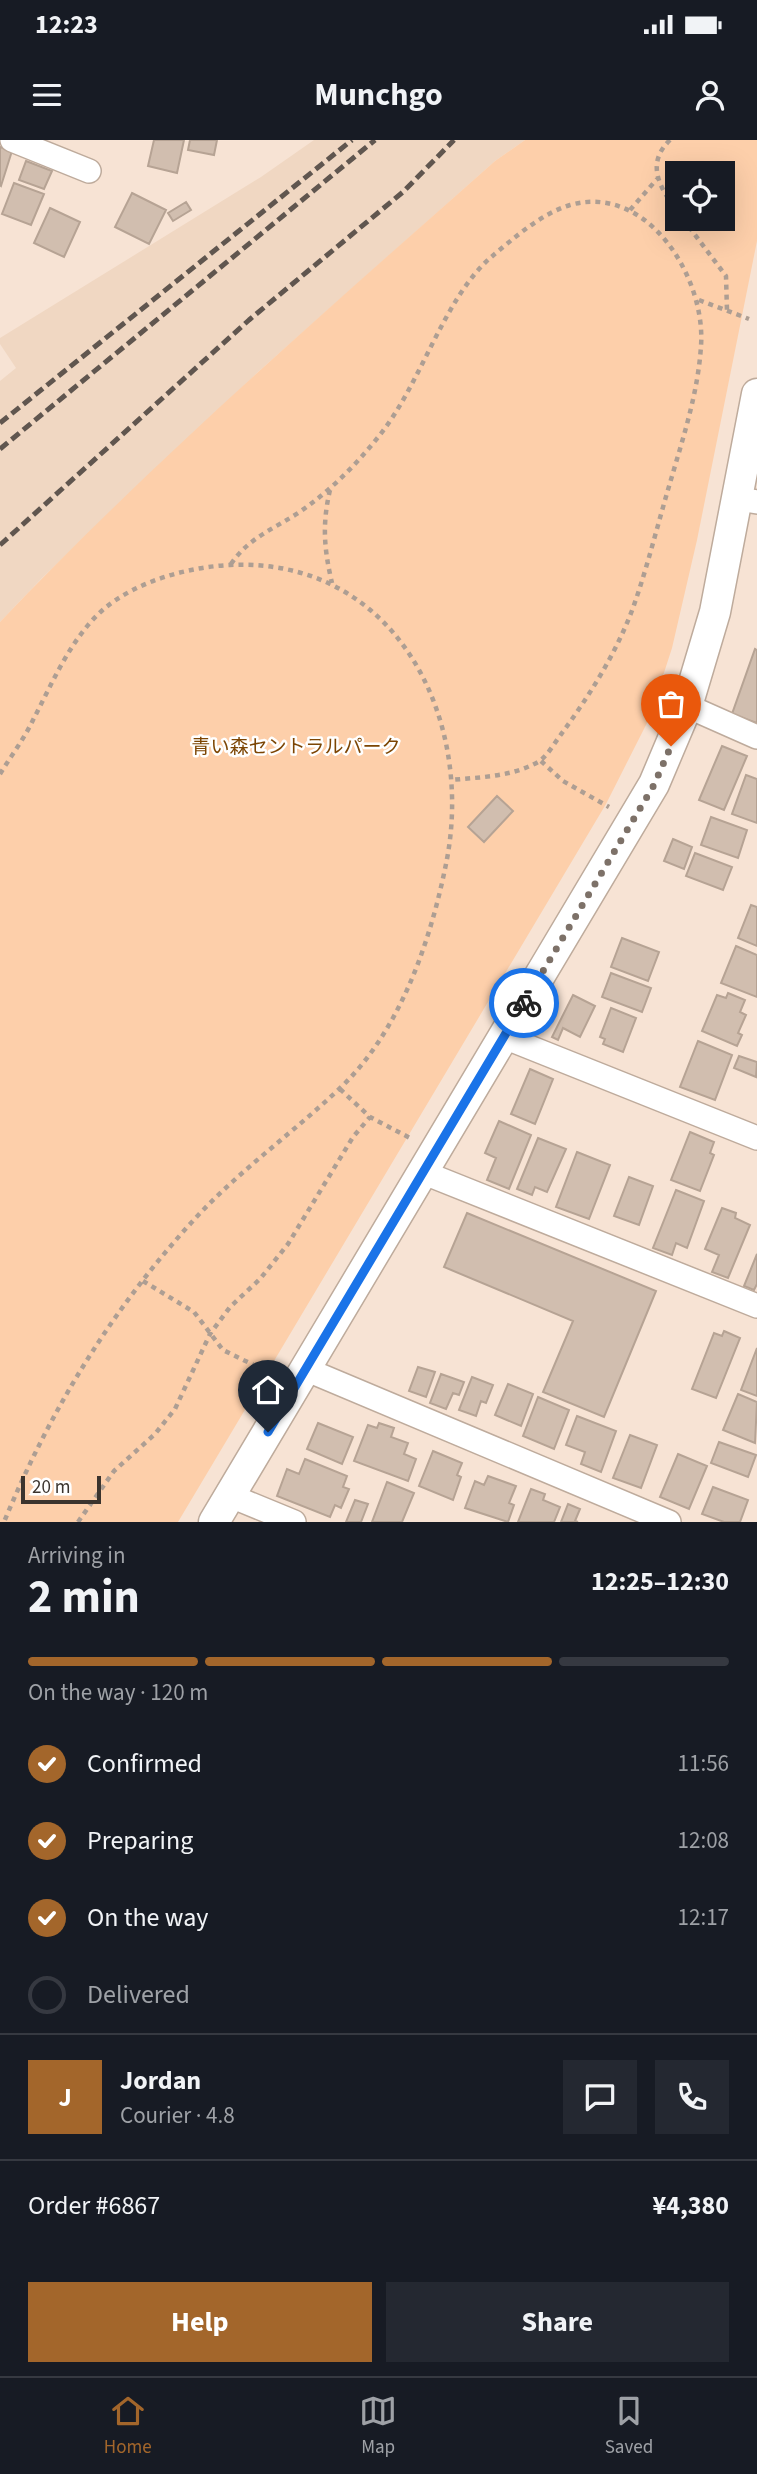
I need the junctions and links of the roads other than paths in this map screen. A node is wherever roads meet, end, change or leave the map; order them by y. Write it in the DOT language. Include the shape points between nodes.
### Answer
graph roads {
  1 [pos="12,140"];
  2 [pos="89,171"];
  3 [pos="757,394"];
  4 [pos="747,501"];
  5 [pos="687,706"];
  6 [pos="757,737"];
  7 [pos="504,1037"];
  8 [pos="755,1130"];
  9 [pos="422,1172"];
  10 [pos="757,1306"];
  11 [pos="305,1369"];
  12 [pos="231,1496"];
  13 [pos="215,1522"];
  14 [pos="294,1522"];
  15 [pos="669,1522"];
  1 -- 2 [label="street"];
  3 -- 4 [label="street"];
  4 -- 5 [label="street"];
  5 -- 6 [label="street"];
  5 -- 7 [label="street" via="654,785"];
  7 -- 8 [label="street"];
  7 -- 9 [label="street"];
  9 -- 10 [label="street"];
  9 -- 11 [label="street"];
  11 -- 12 [label="street"];
  11 -- 15 [label="street"];
  12 -- 13 [label="street"];
  12 -- 14 [label="street"];
}
